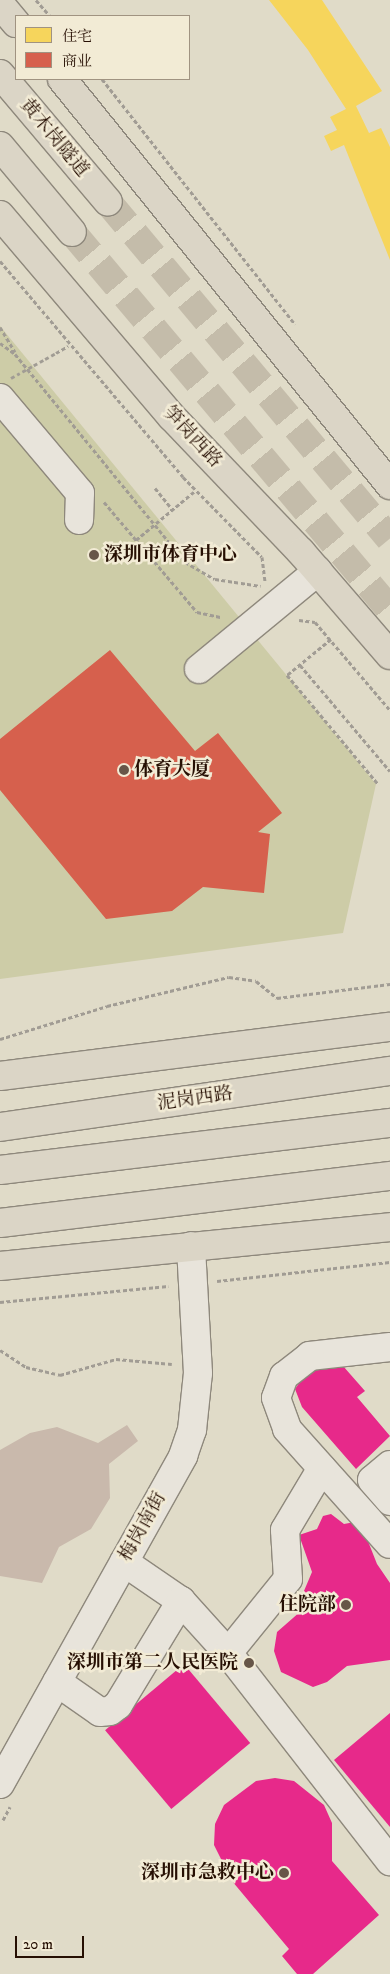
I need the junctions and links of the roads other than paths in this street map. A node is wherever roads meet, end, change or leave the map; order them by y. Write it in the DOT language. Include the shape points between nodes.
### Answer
graph roads {
  1 [pos="0,4"];
  2 [pos="15,23"];
  3 [pos="0,74"];
  4 [pos="63,80"];
  5 [pos="0,146"];
  6 [pos="108,202"];
  7 [pos="0,215"];
  8 [pos="72,232"];
  9 [pos="6,388"];
  10 [pos="390,485"];
  11 [pos="79,520"];
  12 [pos="318,571"];
  13 [pos="390,655"];
  14 [pos="199,669"];
  15 [pos="390,1027"];
  16 [pos="390,1071"];
  17 [pos="0,1076"];
  18 [pos="390,1122"];
  19 [pos="0,1127"];
  20 [pos="0,1170"];
  21 [pos="390,1176"];
  22 [pos="0,1223"];
  23 [pos="390,1227"];
  24 [pos="191,1246"];
  25 [pos="0,1266"];
  26 [pos="390,1347"];
  27 [pos="390,1464"];
  28 [pos="322,1468"];
  29 [pos="390,1502"];
  30 [pos="390,1544"];
  31 [pos="124,1562"];
  32 [pos="181,1601"];
  33 [pos="228,1653"];
  34 [pos="57,1682"];
  35 [pos="0,1784"];
  36 [pos="390,1860"];
  1 -- 2 [label="main road"];
  3 -- 6 [label="main road, 黄木岗隧道"];
  4 -- 10 [label="main road"];
  5 -- 8 [label="main road"];
  7 -- 12 [label="main road, 笋岗西路" via="172,418"];
  9 -- 11 [label="street" via="80,493"];
  12 -- 13 [label="main road, 笋岗西路"];
  12 -- 14 [label="street"];
  15 -- 17 [label="main road"];
  16 -- 19 [label="main road, 泥岗西路"];
  18 -- 20 [label="main road"];
  21 -- 22 [label="main road"];
  23 -- 24 [label="main road"];
  24 -- 25 [label="main road"];
  24 -- 31 [label="street, 梅岗南街" via="198,1373 192,1430 183,1456"];
  26 -- 28 [label="street" via="310,1356 284,1376 276,1398 280,1420"];
  27 -- 29 [label="street" via="372,1480"];
  28 -- 30 [label="street"];
  28 -- 33 [label="street" via="285,1530 288,1579"];
  31 -- 32 [label="street"];
  31 -- 34 [label="street, 梅岗南街"];
  32 -- 33 [label="street"];
  32 -- 34 [label="street" via="118,1705 110,1711 100,1712"];
  33 -- 36 [label="street"];
  34 -- 35 [label="street, 梅岗南街"];
}
